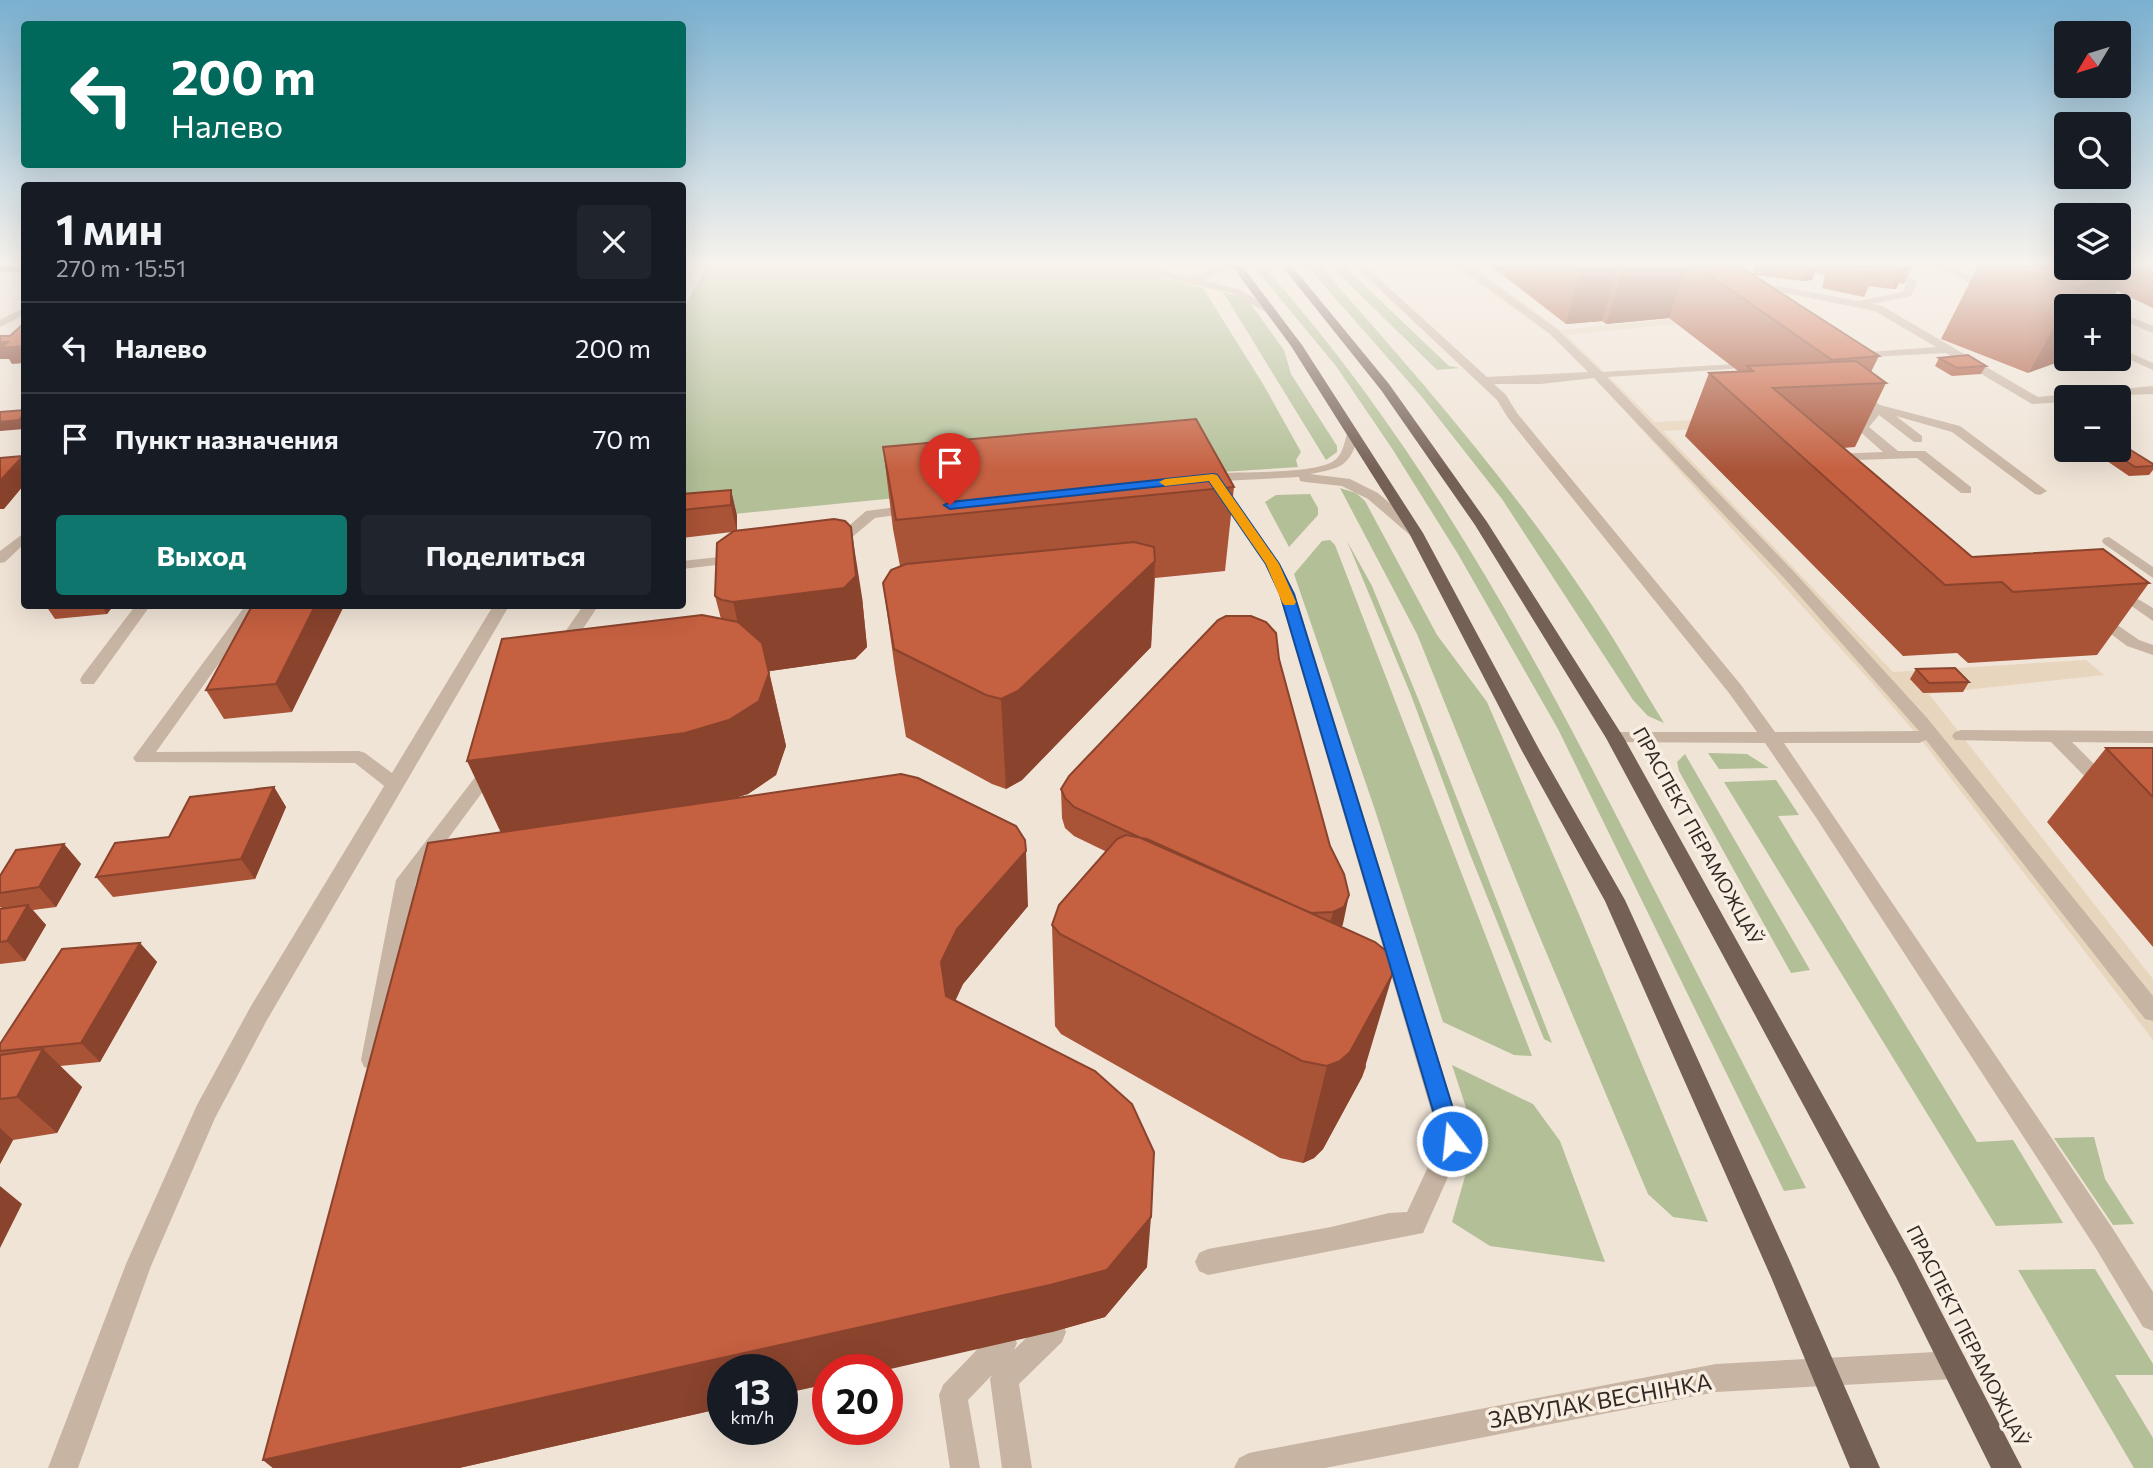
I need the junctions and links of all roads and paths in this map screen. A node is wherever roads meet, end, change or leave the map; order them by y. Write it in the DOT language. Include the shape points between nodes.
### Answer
graph roads {
  1 [pos="1288,335"];
  2 [pos="1342,335"];
  3 [pos="1434,335"];
  4 [pos="1557,335"];
  5 [pos="1923,335"];
  6 [pos="1948,349"];
  7 [pos="1840,357"];
  8 [pos="2131,357"];
  9 [pos="1731,366"];
  10 [pos="2153,367"];
  11 [pos="1606,374"];
  12 [pos="1591,375"];
  13 [pos="1485,381"];
  14 [pos="1847,385"];
  15 [pos="2153,390"];
  16 [pos="2131,392"];
  17 [pos="2054,399"];
  18 [pos="1879,408"];
  19 [pos="1353,434"];
  20 [pos="1918,439"];
  21 [pos="1895,455"];
  22 [pos="1813,459"];
  23 [pos="1288,475"];
  24 [pos="1966,490"];
  25 [pos="2040,491"];
  26 [pos="926,508"];
  27 [pos="1416,533"];
  28 [pos="21,540"];
  29 [pos="2109,541"];
  30 [pos="816,550"];
  31 [pos="749,557"];
  32 [pos="0,559"];
  33 [pos="686,565"];
  34 [pos="2153,573"];
  35 [pos="2137,604"];
  36 [pos="2082,605"];
  37 [pos="140,609"];
  38 [pos="250,609"];
  39 [pos="499,609"];
  40 [pos="588,609"];
  41 [pos="2153,616"];
  42 [pos="2153,650"];
  43 [pos="548,668"];
  44 [pos="88,680"];
  45 [pos="1961,736"];
  46 [pos="1770,737"];
  47 [pos="1919,737"];
  48 [pos="2056,737"];
  49 [pos="2153,737"];
  50 [pos="1615,738"];
  51 [pos="505,743"];
  52 [pos="394,784"];
  53 [pos="2105,786"];
  54 [pos="2153,1012"];
  55 [pos="369,1078"];
  56 [pos="1208,1262"];
  57 [pos="2153,1317"];
  58 [pos="1052,1332"];
  59 [pos="1003,1343"];
  60 [pos="1954,1365"];
  61 [pos="1825,1370"];
  62 [pos="63,1468"];
  63 [pos="965,1468"];
  64 [pos="1017,1468"];
  65 [pos="1250,1468"];
  66 [pos="1865,1468"];
  67 [pos="2007,1468"];
  1 -- 19 [label="main road"];
  2 -- 50 [label="main road, ПРАСПЕКТ ПЕРАМОЖЦАЎ" via="1474,514"];
  3 -- 13 [label="street"];
  4 -- 54 [label="street" via="1790,576 1922,723"];
  5 -- 6 [label="street"];
  6 -- 7 [label="street"];
  6 -- 17 [label="street" via="2036,401"];
  8 -- 10 [label="street"];
  9 -- 11 [label="street"];
  12 -- 13 [label="street"];
  13 -- 46 [label="street"];
  14 -- 18 [label="street"];
  15 -- 16 [label="street"];
  18 -- 20 [label="street"];
  18 -- 21 [label="street" via="1862,428"];
  18 -- 25 [label="street" via="1956,429"];
  19 -- 23 [label="street" via="1348,452 1337,465"];
  19 -- 27 [label="main road"];
  21 -- 22 [label="street"];
  21 -- 24 [label="street" via="1920,454"];
  23 -- 27 [label="street" via="1345,482 1373,496"];
  23 -- 56 [label="street" via="1206,478 1272,564 1287,594 1452,1141 1413,1224"];
  26 -- 30 [label="street" via="871,514 830,548"];
  27 -- 61 [label="main road" via="1615,900"];
  28 -- 32 [label="street"];
  29 -- 34 [label="street"];
  31 -- 33 [label="street"];
  35 -- 41 [label="street"];
  36 -- 42 [label="street" via="2133,643"];
  37 -- 44 [label="street"];
  38 -- 52 [label="street" via="142,758 359,757"];
  39 -- 52 [label="street"];
  40 -- 43 [label="street"];
  45 -- 48 [label="street"];
  46 -- 47 [label="street"];
  46 -- 50 [label="street"];
  46 -- 57 [label="street"];
  48 -- 49 [label="street"];
  48 -- 53 [label="street"];
  50 -- 60 [label="main road, ПРАСПЕКТ ПЕРАМОЖЦАЎ"];
  51 -- 55 [label="street" via="406,880"];
  52 -- 62 [label="street" via="205,1113 139,1264"];
  58 -- 64 [label="street" via="1004,1379"];
  59 -- 63 [label="street" via="953,1395"];
  60 -- 61 [label="street, ЗАВУЛАК ВЕСНІНКА"];
  60 -- 67 [label="main road, ПРАСПЕКТ ПЕРАМОЖЦАЎ"];
  61 -- 65 [label="street, ЗАВУЛАК ВЕСНІНКА" via="1716,1378"];
  61 -- 66 [label="main road"];
}
